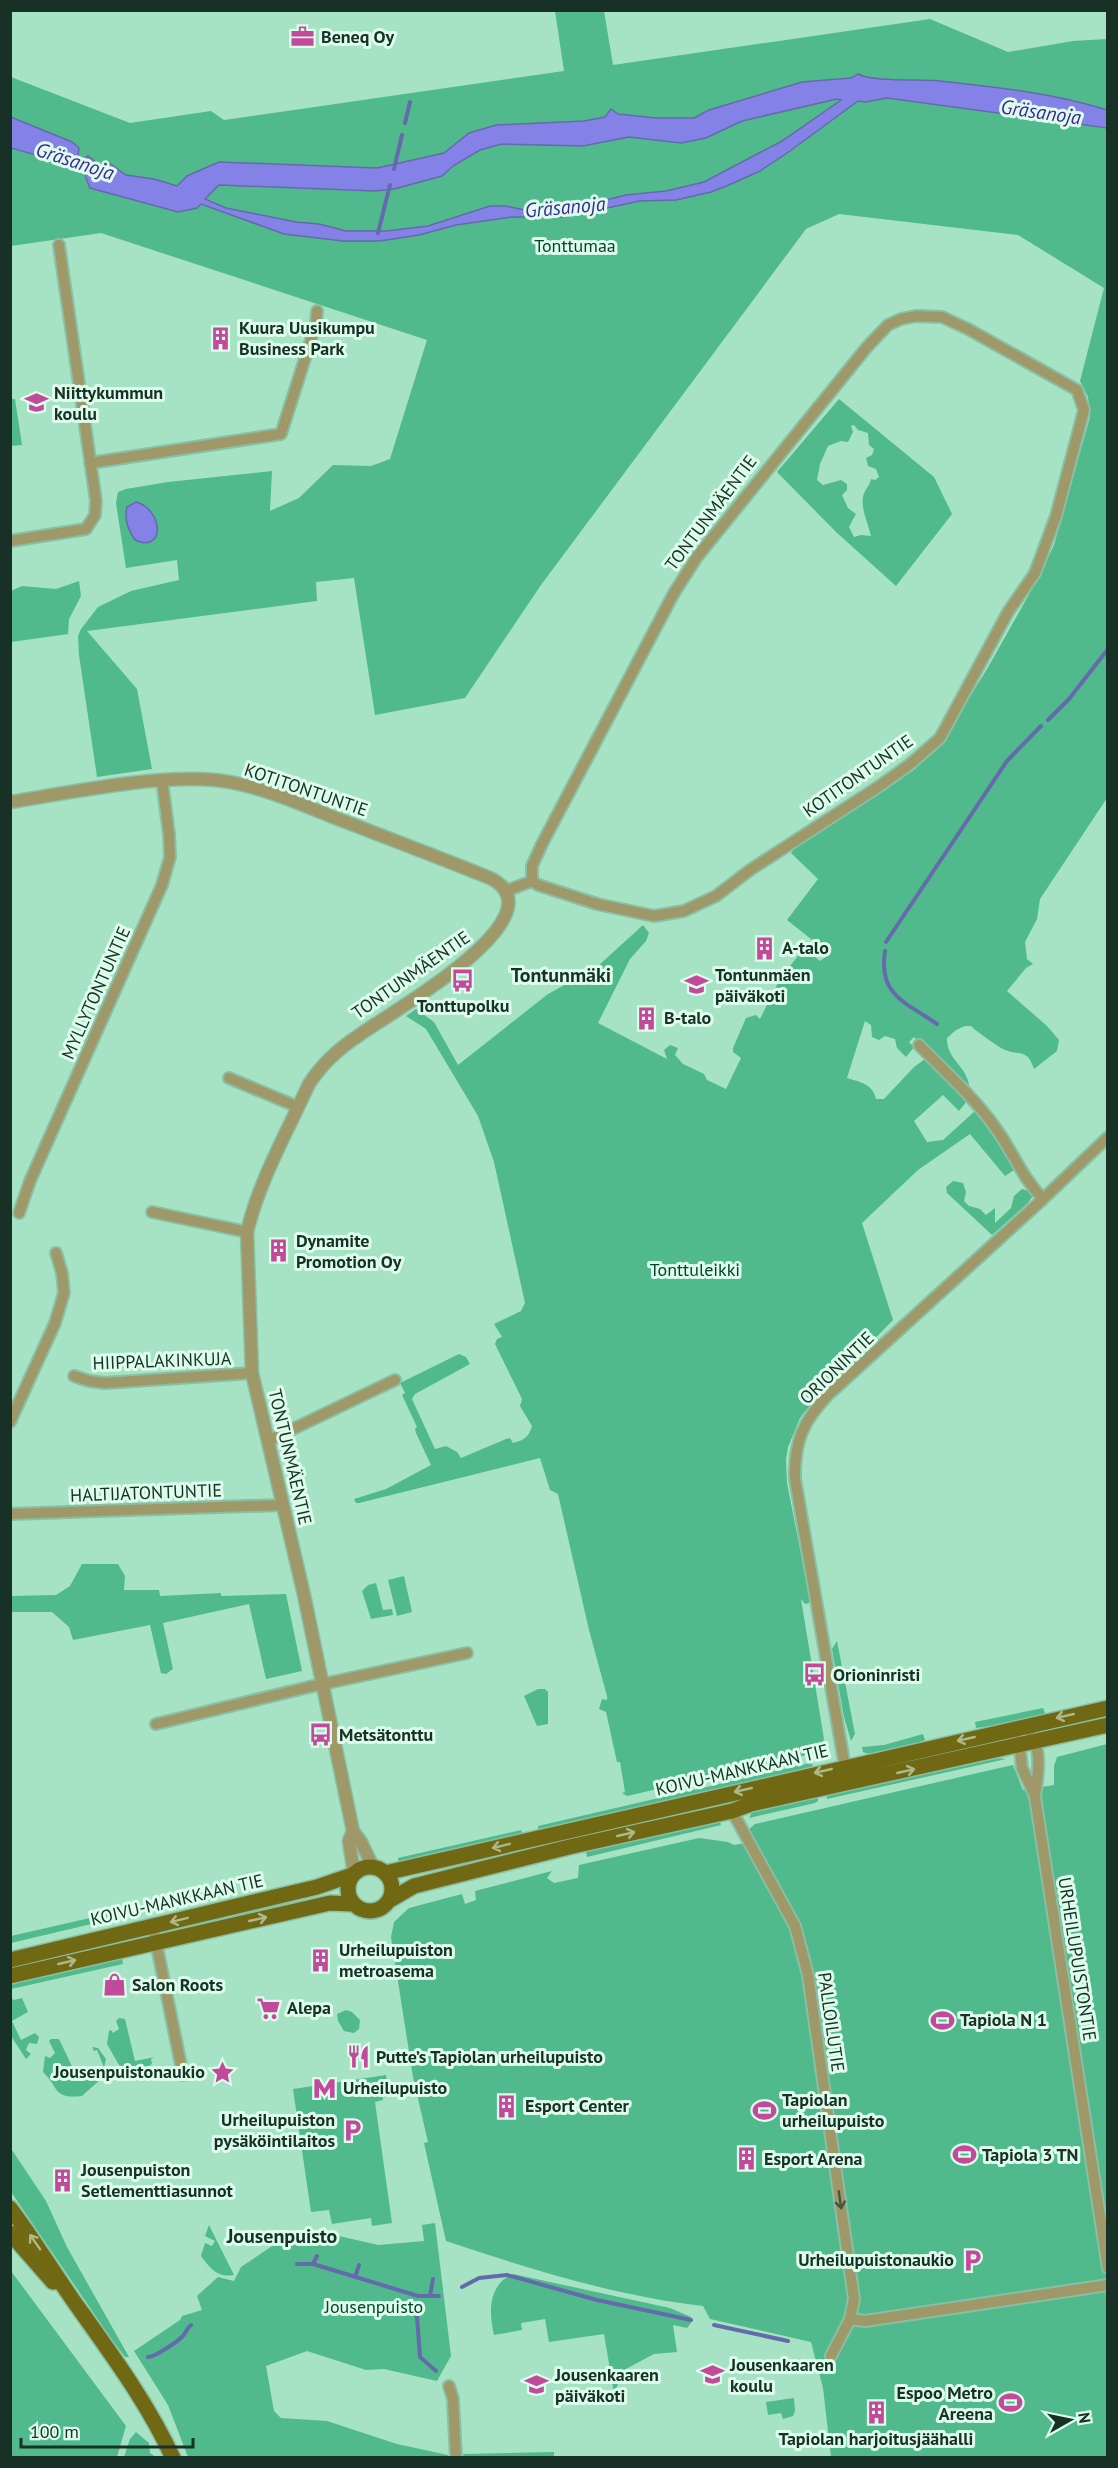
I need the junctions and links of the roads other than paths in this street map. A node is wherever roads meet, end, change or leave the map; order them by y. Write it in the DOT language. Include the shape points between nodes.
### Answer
graph roads {
  1 [pos="59,245"];
  2 [pos="316,311"];
  3 [pos="1084,410"];
  4 [pos="90,463"];
  5 [pos="10,541"];
  6 [pos="162,782"];
  7 [pos="10,802"];
  8 [pos="532,881"];
  9 [pos="506,891"];
  10 [pos="919,1045"];
  11 [pos="229,1078"];
  12 [pos="298,1107"];
  13 [pos="1107,1137"];
  14 [pos="1043,1199"];
  15 [pos="152,1212"];
  16 [pos="19,1213"];
  17 [pos="247,1233"];
  18 [pos="56,1252"];
  19 [pos="252,1373"];
  20 [pos="74,1376"];
  21 [pos="395,1380"];
  22 [pos="10,1422"];
  23 [pos="268,1441"];
  24 [pos="282,1504"];
  25 [pos="10,1514"];
  26 [pos="467,1653"];
  27 [pos="323,1684"];
  28 [pos="1107,1708"];
  29 [pos="156,1724"];
  30 [pos="1107,1725"];
  31 [pos="1023,1726"];
  32 [pos="1035,1741"];
  33 [pos="1018,1746"];
  34 [pos="847,1774"];
  35 [pos="1035,1797"];
  36 [pos="732,1811"];
  37 [pos="353,1831"];
  38 [pos="379,1870"];
  39 [pos="353,1874"];
  40 [pos="390,1900"];
  41 [pos="353,1904"];
  42 [pos="154,1934"];
  43 [pos="10,1960"];
  44 [pos="10,1976"];
  45 [pos="183,2075"];
  46 [pos="10,2208"];
  47 [pos="10,2234"];
  48 [pos="1107,2268"];
  49 [pos="1107,2285"];
  50 [pos="78,2308"];
  51 [pos="850,2319"];
  52 [pos="831,2356"];
  53 [pos="449,2386"];
  54 [pos="173,2457"];
  55 [pos="456,2457"];
  1 -- 4 [label="street"];
  2 -- 4 [label="street" via="316,324 281,434"];
  3 -- 8 [label="street, KOTITONTUNTIE" via="1056,516 1035,573 1008,612 940,738 909,765 716,896 684,911 654,916 597,904"];
  3 -- 8 [label="street, TONTUNMÄENTIE" via="1077,390 956,322 916,316 888,326 733,510 691,566 542,844 532,866"];
  4 -- 5 [label="street" via="96,501 95,515 86,529"];
  6 -- 7 [label="street, KOTITONTUNTIE"];
  6 -- 9 [label="street, KOTITONTUNTIE" via="216,780 285,798 490,878"];
  6 -- 16 [label="street, MYLLYTONTUNTIE" via="170,857 162,885"];
  8 -- 9 [label="street"];
  9 -- 12 [label="street, TONTUNMÄENTIE" via="508,914 483,948 326,1061"];
  10 -- 14 [label="street" via="997,1130 1029,1184"];
  11 -- 12 [label="street"];
  12 -- 17 [label="street, TONTUNMÄENTIE" via="253,1210"];
  13 -- 14 [label="street, ORIONINTIE"];
  14 -- 34 [label="street, ORIONINTIE" via="830,1394 800,1433 794,1456 795,1479"];
  15 -- 17 [label="street"];
  17 -- 19 [label="street, TONTUNMÄENTIE"];
  18 -- 22 [label="street" via="64,1293 55,1323"];
  19 -- 20 [label="street, HIIPPALAKINKUJA" via="105,1383"];
  19 -- 23 [label="street, TONTUNMÄENTIE"];
  21 -- 23 [label="street"];
  23 -- 24 [label="street, TONTUNMÄENTIE"];
  24 -- 25 [label="street, HALTIJATONTUNTIE"];
  24 -- 27 [label="street, TONTUNMÄENTIE"];
  26 -- 27 [label="street"];
  27 -- 29 [label="street"];
  27 -- 37 [label="street, TONTUNMÄENTIE"];
  28 -- 31 [label="main road, KOIVU-MANKKAAN TIE, one-way"];
  30 -- 32 [label="main road, KOIVU-MANKKAAN TIE"];
  31 -- 32 [label="street"];
  31 -- 33 [label="street, URHEILUPUISTONTIE"];
  31 -- 34 [label="main road, KOIVU-MANKKAAN TIE, one-way"];
  32 -- 33 [label="main road, KOIVU-MANKKAAN TIE"];
  32 -- 35 [label="street, URHEILUPUISTONTIE" via="1039,1763"];
  34 -- 33 [label="main road, KOIVU-MANKKAAN TIE, one-way" via="878,1777"];
  33 -- 35 [label="street, URHEILUPUISTONTIE" via="1022,1768"];
  34 -- 36 [label="main road, KOIVU-MANKKAAN TIE"];
  34 -- 38 [label="main road, KOIVU-MANKKAAN TIE, one-way"];
  35 -- 48 [label="street, URHEILUPUISTONTIE"];
  40 -- 36 [label="main road, KOIVU-MANKKAAN TIE, one-way" via="414,1886"];
  36 -- 51 [label="street, PALLOILUTIE, one-way" via="795,1926 808,1975 854,2299"];
  37 -- 38 [label="street, TONTUNMÄENTIE"];
  37 -- 39 [label="street, TONTUNMÄENTIE" via="349,1841"];
  38 -- 39 [label="main road" via="362,1868"];
  38 -- 40 [label="main road" via="392,1885"];
  39 -- 41 [label="main road" via="347,1890"];
  39 -- 42 [label="main road, KOIVU-MANKKAAN TIE, one-way"];
  40 -- 41 [label="main road" via="375,1911 364,1911"];
  42 -- 41 [label="main road, KOIVU-MANKKAAN TIE, one-way" via="330,1903"];
  42 -- 43 [label="main road, KOIVU-MANKKAAN TIE"];
  44 -- 42 [label="main road, KOIVU-MANKKAAN TIE, one-way"];
  42 -- 45 [label="street"];
  50 -- 46 [label="main road, one-way"];
  47 -- 50 [label="main road"];
  49 -- 51 [label="street" via="865,2321"];
  50 -- 54 [label="main road" via="123,2369"];
  51 -- 52 [label="street, PALLOILUTIE"];
  53 -- 55 [label="street"];
}
